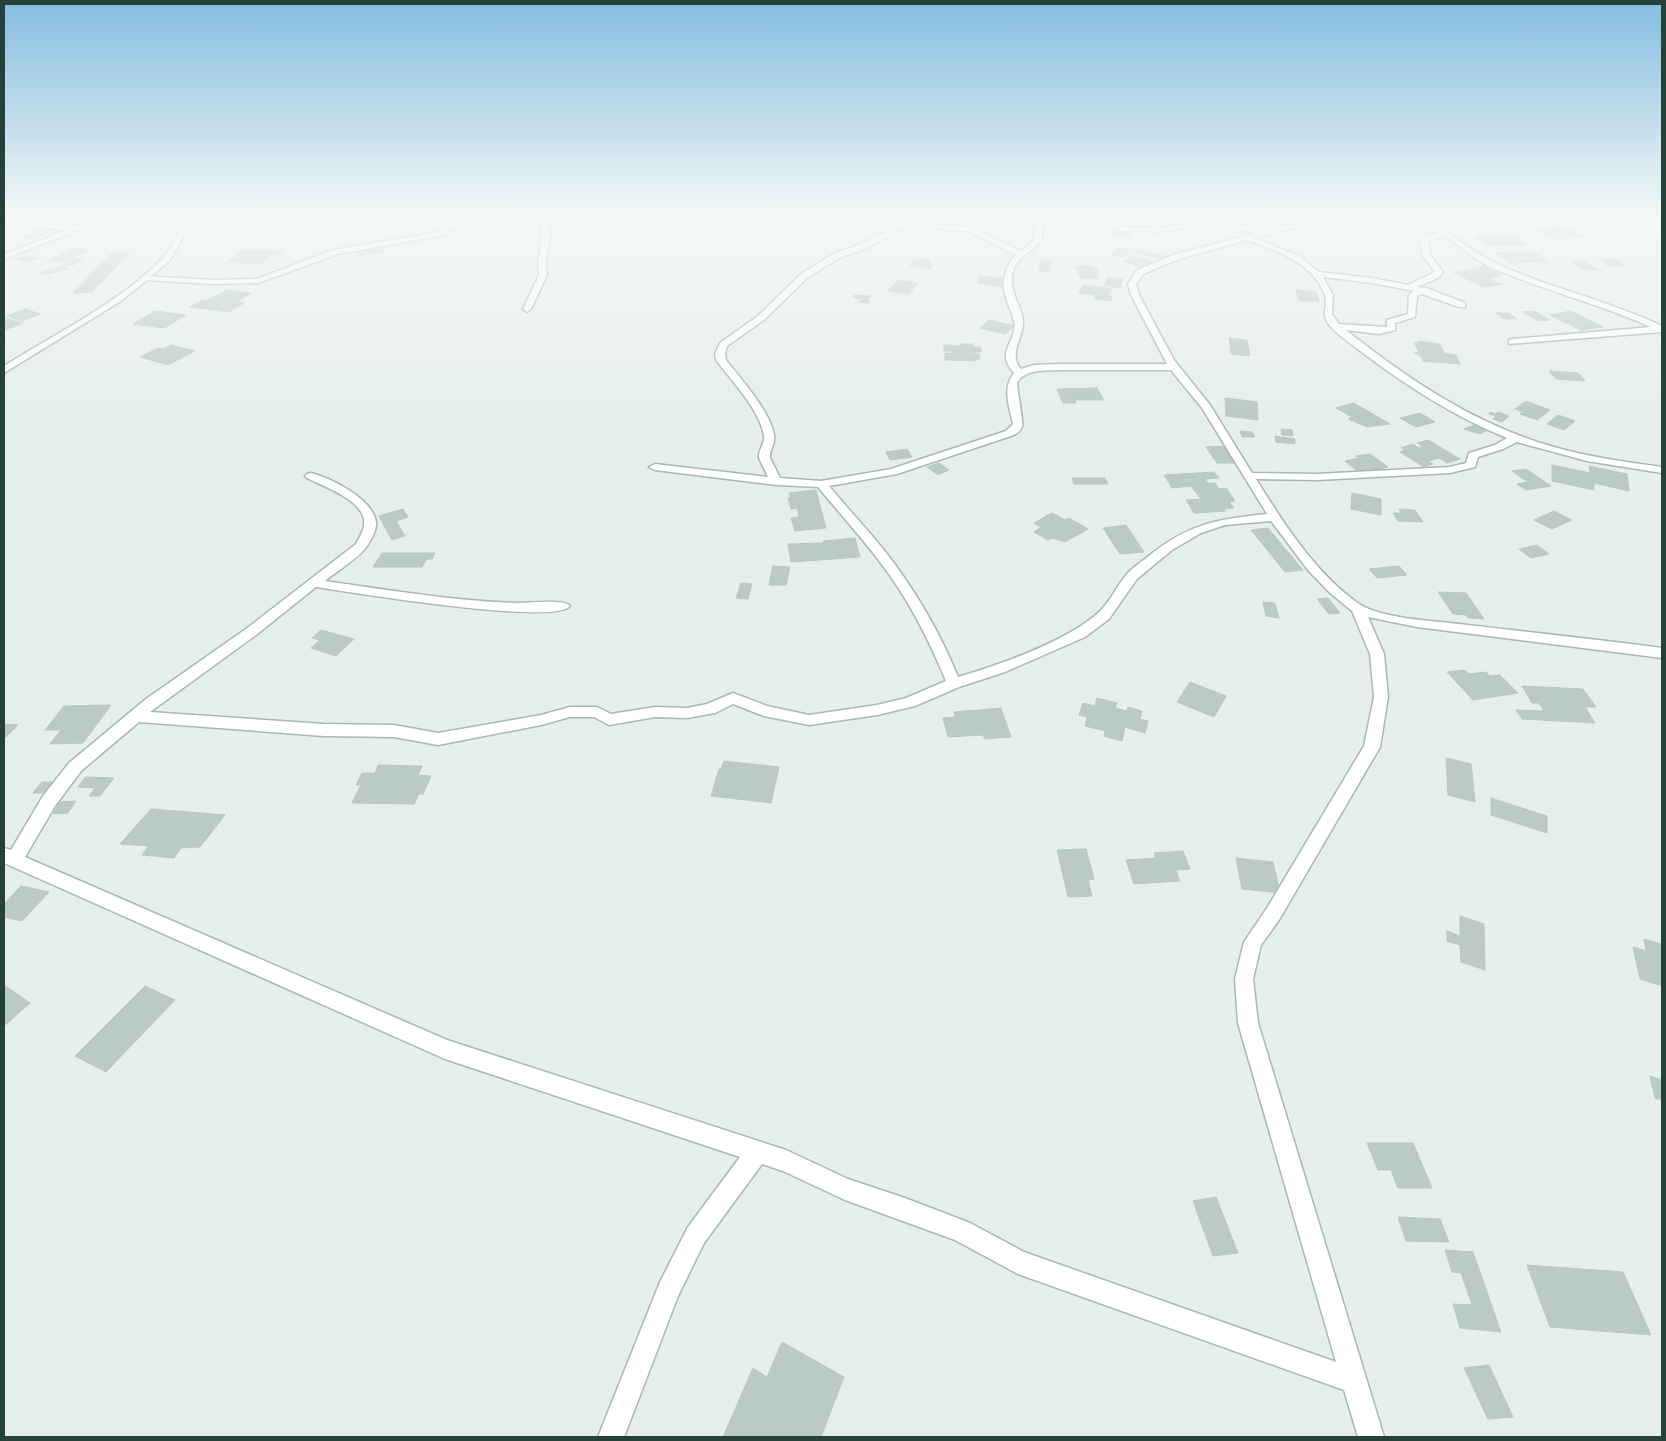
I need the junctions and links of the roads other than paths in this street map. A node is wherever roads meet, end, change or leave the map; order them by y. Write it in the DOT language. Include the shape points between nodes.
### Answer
graph roads {
  1 [pos="138,282"];
  2 [pos="540,282"];
  3 [pos="797,282"];
  4 [pos="1009,282"];
  5 [pos="1133,282"];
  6 [pos="1321,282"];
  7 [pos="1384,282"];
  8 [pos="1421,282"];
  9 [pos="1540,282"];
  10 [pos="1410,287"];
  11 [pos="1424,290"];
  12 [pos="1462,305"];
  13 [pos="527,309"];
  14 [pos="1337,327"];
  15 [pos="1662,329"];
  16 [pos="1512,342"];
  17 [pos="1174,367"];
  18 [pos="4,370"];
  19 [pos="1019,373"];
  20 [pos="1515,438"];
  21 [pos="655,466"];
  22 [pos="1662,470"];
  23 [pos="310,476"];
  24 [pos="1250,476"];
  25 [pos="777,482"];
  26 [pos="821,484"];
  27 [pos="1275,517"];
  28 [pos="314,583"];
  29 [pos="563,606"];
  30 [pos="1357,608"];
  31 [pos="1662,653"];
  32 [pos="954,683"];
  33 [pos="135,716"];
  34 [pos="9,858"];
  35 [pos="758,1151"];
  36 [pos="1355,1381"];
  37 [pos="611,1437"];
  38 [pos="1371,1437"];
  1 -- 18 [label="street" via="90,317"];
  2 -- 13 [label="street"];
  3 -- 25 [label="street" via="760,318 723,345 720,354 767,428 765,460"];
  4 -- 19 [label="street" via="1008,293 1019,324 1010,357"];
  5 -- 17 [label="street" via="1135,296"];
  6 -- 14 [label="street" via="1331,298 1328,314"];
  7 -- 10 [label="street"];
  8 -- 10 [label="street"];
  9 -- 15 [label="street"];
  10 -- 11 [label="street"];
  11 -- 12 [label="street"];
  11 -- 14 [label="street" via="1413,296 1412,315 1390,322 1392,328 1386,331"];
  14 -- 20 [label="street" via="1414,385 1490,428"];
  15 -- 16 [label="street"];
  17 -- 19 [label="street" via="1059,367 1034,368"];
  17 -- 24 [label="street" via="1205,405"];
  19 -- 26 [label="street" via="1012,382 1016,430 893,472"];
  20 -- 22 [label="street" via="1614,464"];
  20 -- 24 [label="street" via="1474,455 1471,465 1450,470"];
  21 -- 25 [label="street"];
  23 -- 28 [label="street" via="358,501 371,521 361,546"];
  24 -- 27 [label="street"];
  25 -- 26 [label="street"];
  26 -- 32 [label="street" via="882,555 944,658"];
  27 -- 30 [label="street" via="1316,572"];
  27 -- 32 [label="street" via="1224,522 1197,530 1168,547 1132,576 1104,616 1080,634 1000,669"];
  28 -- 29 [label="street" via="496,607"];
  28 -- 33 [label="street"];
  30 -- 31 [label="street" via="1417,622"];
  30 -- 36 [label="street" via="1377,654 1382,697 1372,747 1253,942 1244,979 1248,1023"];
  32 -- 33 [label="street" via="910,702 809,720 764,711 733,698 687,713 655,712 609,720 597,712 570,712 438,739 394,731 324,730"];
  33 -- 34 [label="street" via="75,767"];
  34 -- 35 [label="street" via="445,1049"];
  35 -- 36 [label="street" via="845,1189 962,1232 1018,1262"];
  35 -- 37 [label="street" via="696,1235 668,1290"];
  36 -- 38 [label="street"];
}
